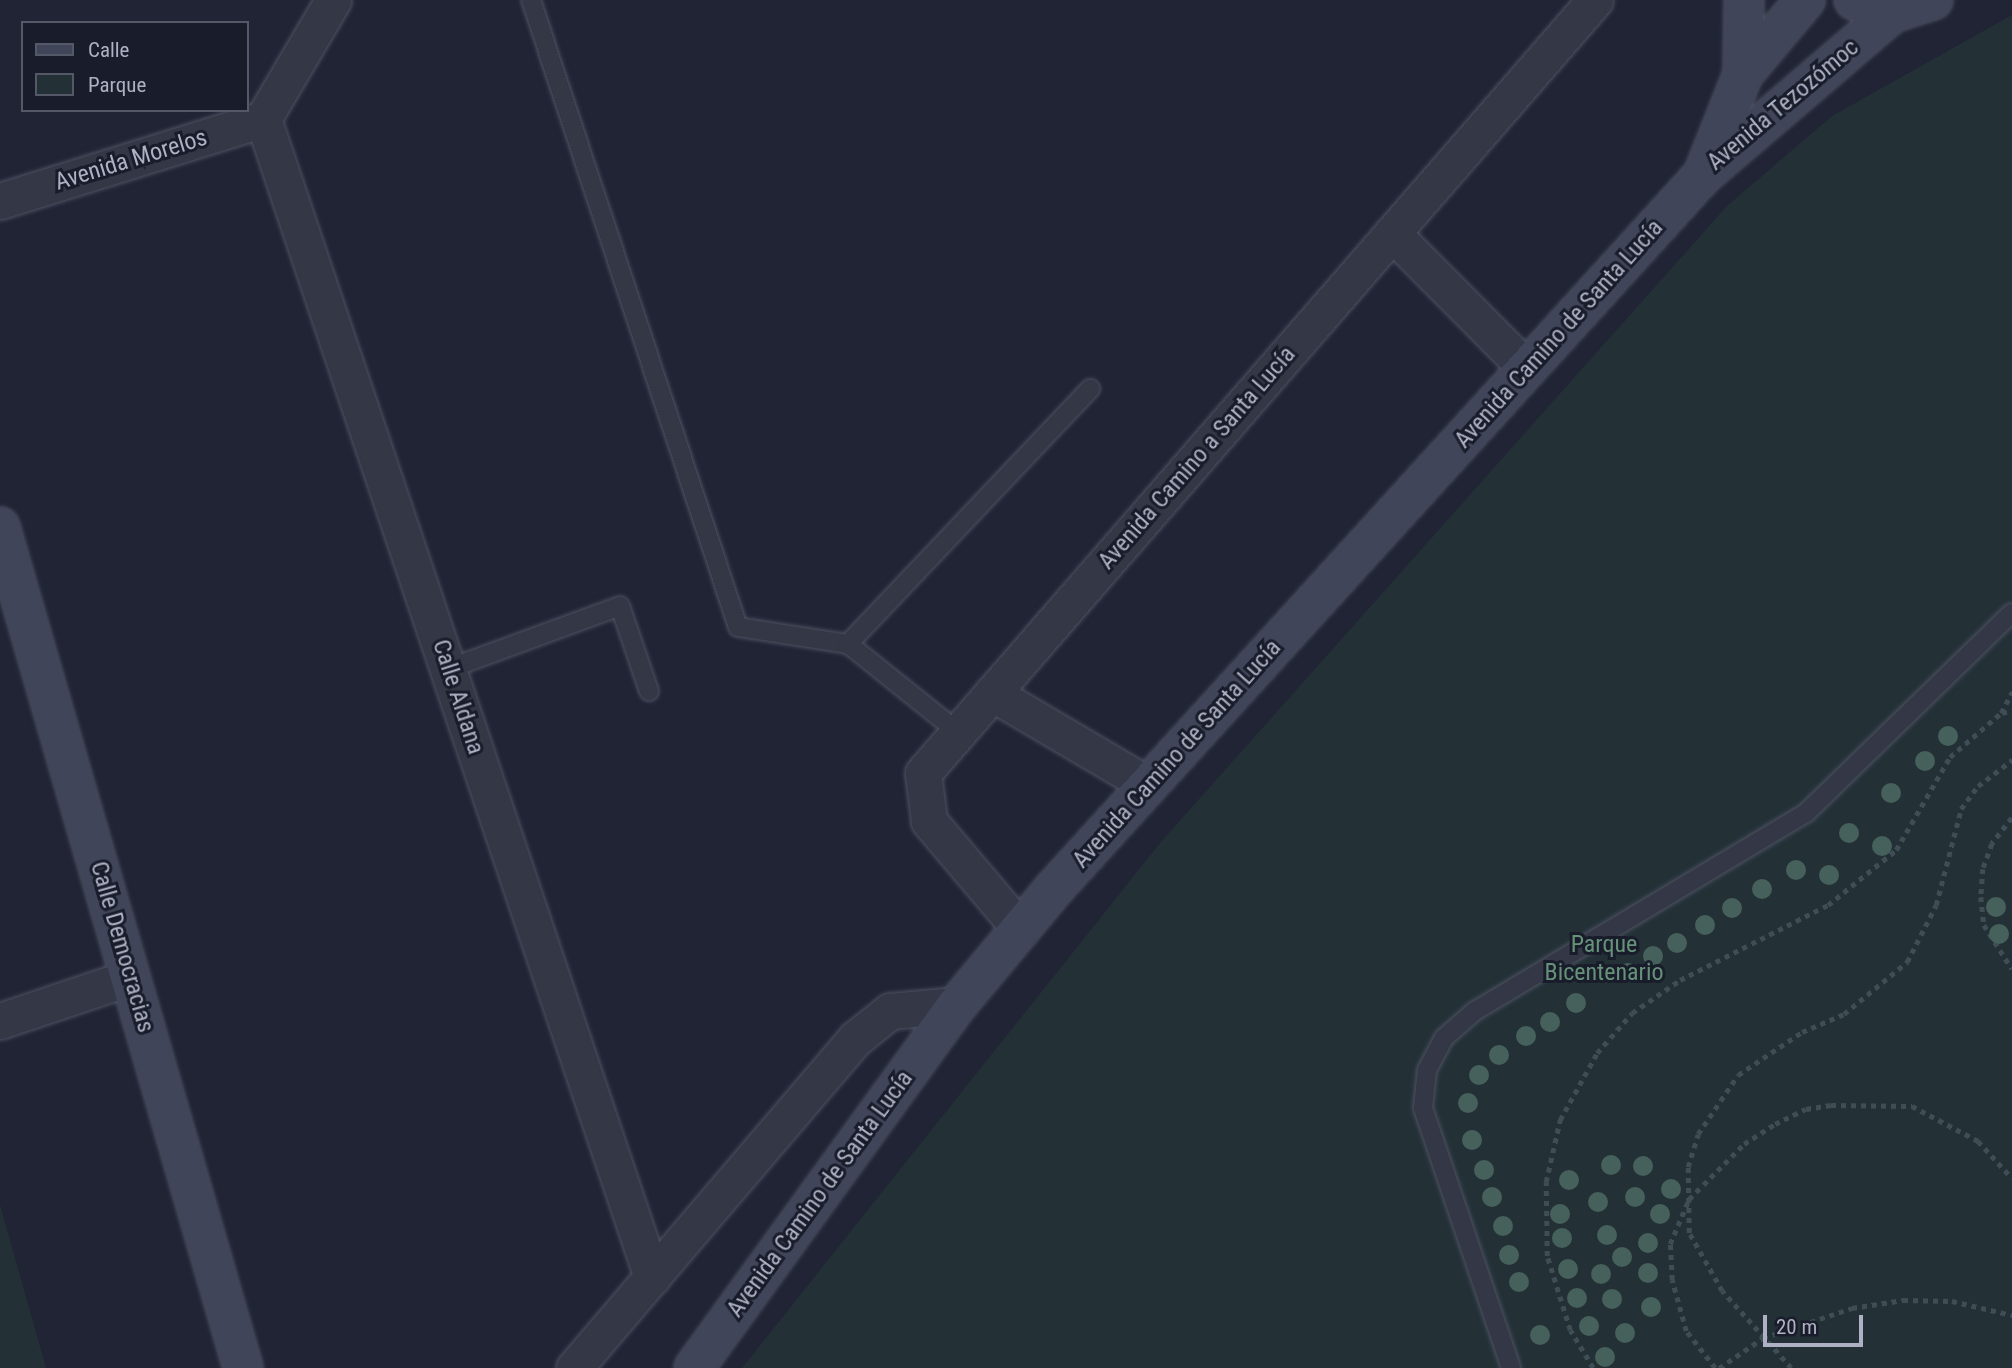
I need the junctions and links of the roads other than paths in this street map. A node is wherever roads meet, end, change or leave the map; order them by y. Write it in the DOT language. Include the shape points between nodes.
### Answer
graph roads {
  1 [pos="333,0"];
  2 [pos="531,0"];
  3 [pos="1595,0"];
  4 [pos="1744,0"];
  5 [pos="1805,0"];
  6 [pos="1854,0"];
  7 [pos="1933,0"];
  8 [pos="1893,7"];
  9 [pos="1743,74"];
  10 [pos="262,118"];
  11 [pos="1703,175"];
  12 [pos="0,201"];
  13 [pos="1392,233"];
  14 [pos="1527,369"];
  15 [pos="1090,389"];
  16 [pos="0,527"];
  17 [pos="2012,612"];
  18 [pos="849,644"];
  19 [pos="448,669"];
  20 [pos="649,691"];
  21 [pos="992,693"];
  22 [pos="958,732"];
  23 [pos="1148,785"];
  24 [pos="1021,930"];
  25 [pos="131,977"];
  26 [pos="957,1005"];
  27 [pos="0,1021"];
  28 [pos="652,1277"];
  29 [pos="243,1368"];
  30 [pos="574,1368"];
  31 [pos="694,1368"];
  32 [pos="1511,1368"];
  1 -- 10 [label="street"];
  2 -- 18 [label="lane" via="738,627"];
  3 -- 13 [label="street, Avenida Camino a Santa Lucía"];
  4 -- 9 [label="main road, Avenida Tezozómoc"];
  5 -- 9 [label="main road"];
  6 -- 8 [label="main road"];
  7 -- 8 [label="main road"];
  8 -- 11 [label="main road, Avenida Tezozómoc"];
  9 -- 11 [label="main road, Avenida Tezozómoc"];
  10 -- 12 [label="street, Avenida Morelos"];
  10 -- 19 [label="street, Calle Aldana"];
  11 -- 14 [label="main road, Avenida Camino de Santa Lucía"];
  13 -- 14 [label="street"];
  13 -- 21 [label="street, Avenida Camino a Santa Lucía"];
  14 -- 23 [label="main road, Avenida Camino de Santa Lucía"];
  15 -- 18 [label="lane"];
  16 -- 25 [label="main road, Calle Democracias"];
  17 -- 32 [label="lane" via="1806,813 1475,1011 1444,1038 1427,1070 1423,1108"];
  18 -- 22 [label="lane"];
  19 -- 20 [label="lane" via="620,606"];
  19 -- 28 [label="street, Calle Aldana"];
  21 -- 22 [label="street, Avenida Camino a Santa Lucía"];
  21 -- 23 [label="street"];
  22 -- 24 [label="street, Avenida Camino a Santa Lucía" via="923,773 929,821"];
  23 -- 24 [label="main road, Avenida Camino de Santa Lucía"];
  24 -- 26 [label="main road, Avenida Camino de Santa Lucía"];
  25 -- 27 [label="street"];
  25 -- 29 [label="main road, Calle Democracias"];
  26 -- 28 [label="street" via="890,1011 855,1039"];
  26 -- 31 [label="main road, Avenida Camino de Santa Lucía"];
  28 -- 30 [label="street"];
}
